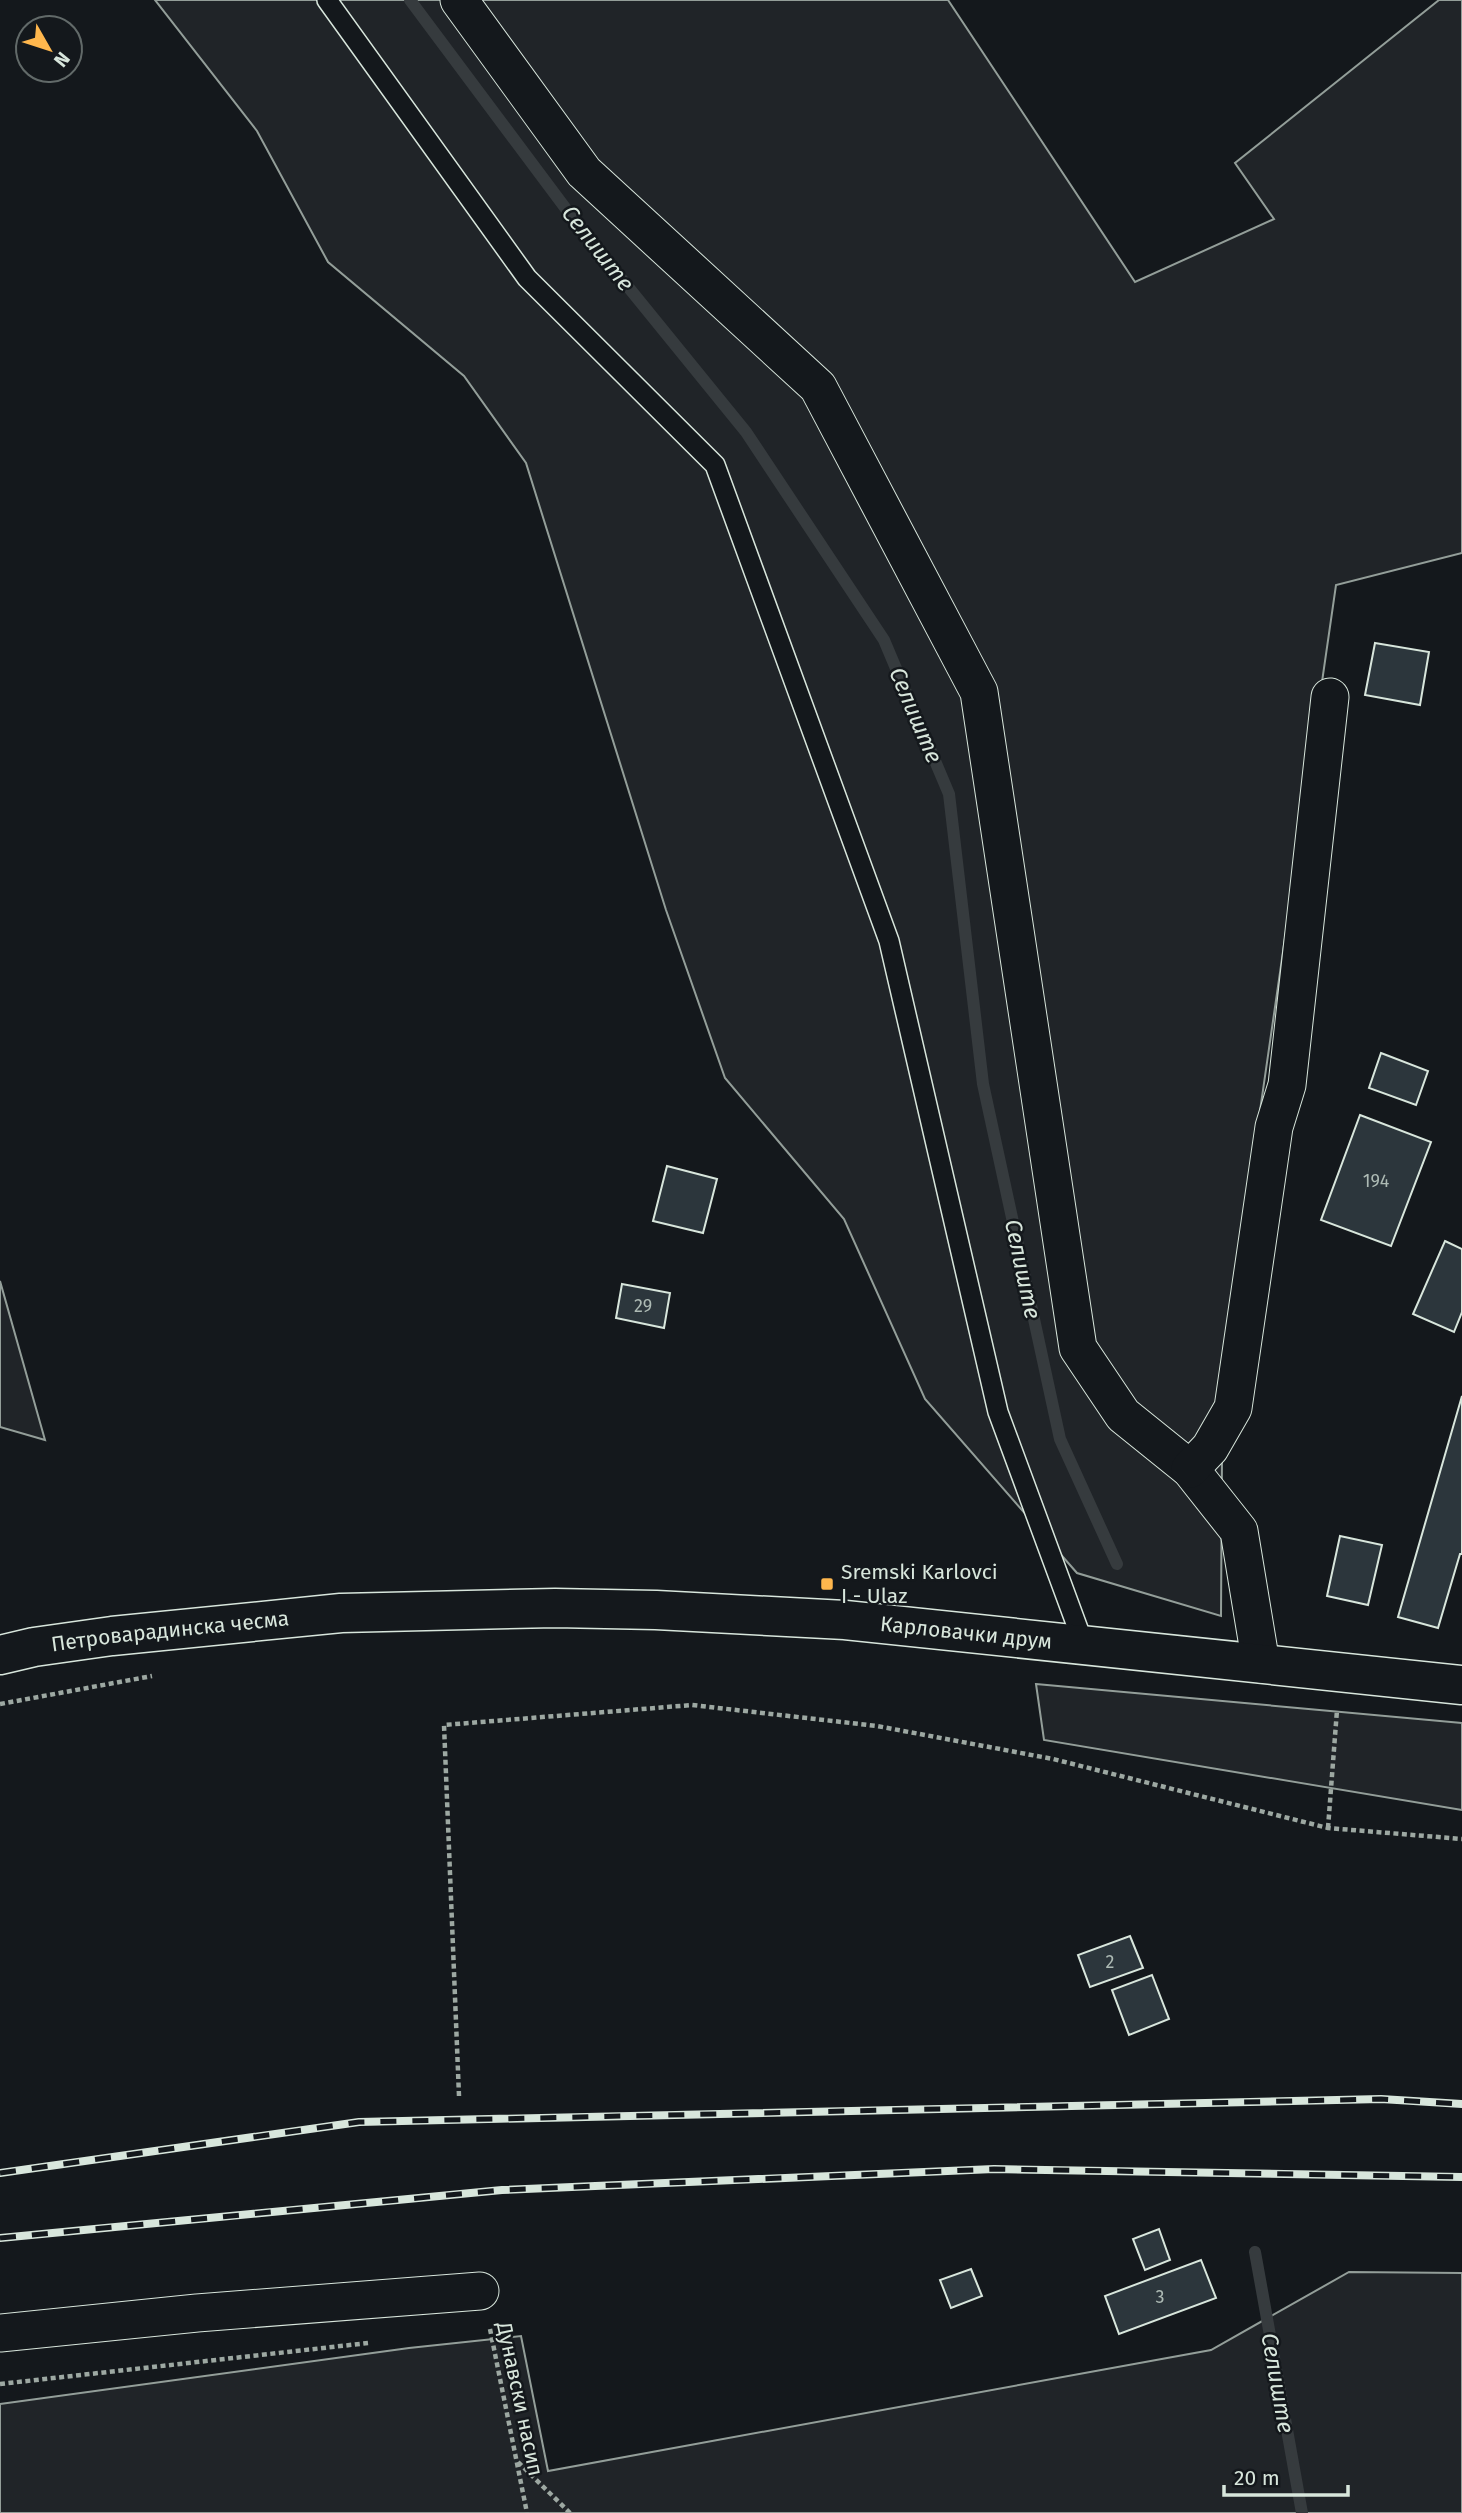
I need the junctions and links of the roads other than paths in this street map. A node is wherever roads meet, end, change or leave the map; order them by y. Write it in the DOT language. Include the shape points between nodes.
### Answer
graph roads {
  1 [pos="327,0"];
  2 [pos="459,0"];
  3 [pos="1330,697"];
  4 [pos="1190,1469"];
  5 [pos="341,1613"];
  6 [pos="1084,1645"];
  7 [pos="0,1655"];
  8 [pos="1261,1664"];
  9 [pos="1462,1685"];
  10 [pos="480,2291"];
  11 [pos="0,2333"];
  1 -- 6 [label="lane" via="527,278 715,465 889,940 998,1412"];
  2 -- 4 [label="street" via="584,172 818,387 979,692 1078,1348 1124,1415"];
  3 -- 4 [label="street" via="1287,1085 1274,1127 1234,1408 1210,1448"];
  4 -- 8 [label="street" via="1239,1531"];
  5 -- 6 [label="main road, Карловачки друм" via="523,1607 656,1610 845,1620"];
  5 -- 7 [label="main road, Петроварадинска чесма" via="112,1636"];
  6 -- 8 [label="main road, Карловачки друм"];
  8 -- 9 [label="main road, Карловачки друм"];
  10 -- 11 [label="street" via="222,2310"];
}
